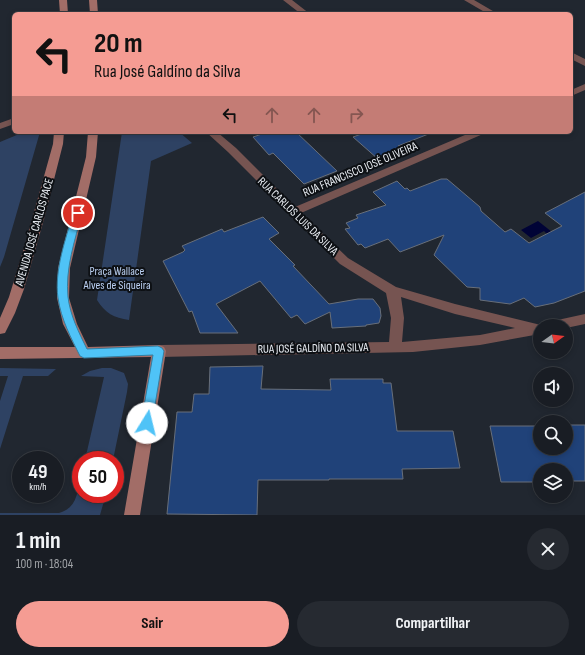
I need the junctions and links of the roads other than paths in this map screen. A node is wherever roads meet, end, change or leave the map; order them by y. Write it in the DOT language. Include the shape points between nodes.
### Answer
graph roads {
  1 [pos="63,0"];
  2 [pos="93,0"];
  3 [pos="287,0"];
  4 [pos="468,0"];
  5 [pos="64,12"];
  6 [pos="94,12"];
  7 [pos="303,12"];
  8 [pos="490,12"];
  9 [pos="573,56"];
  10 [pos="585,63"];
  11 [pos="585,87"];
  12 [pos="573,92"];
  13 [pos="12,122"];
  14 [pos="0,126"];
  15 [pos="59,134"];
  16 [pos="93,134"];
  17 [pos="213,134"];
  18 [pos="471,134"];
  19 [pos="293,212"];
  20 [pos="392,290"];
  21 [pos="585,319"];
  22 [pos="573,322"];
  23 [pos="533,327"];
  24 [pos="0,329"];
  25 [pos="533,330"];
  26 [pos="395,347"];
  27 [pos="158,351"];
  28 [pos="0,353"];
  29 [pos="84,354"];
  30 [pos="132,515"];
  1 -- 5 [label="main road"];
  2 -- 6 [label="main road"];
  3 -- 7 [label="street"];
  4 -- 8 [label="street"];
  9 -- 10 [label="street"];
  11 -- 12 [label="street"];
  13 -- 14 [label="street"];
  15 -- 24 [label="main road, AVENIDA JOSÉ CARLOS PACE" via="37,226 14,302"];
  16 -- 29 [label="main road" via="91,157 64,268 63,298 70,324"];
  17 -- 19 [label="street, RUA CARLOS LUIS DA SILVA"];
  18 -- 19 [label="street, RUA FRANCISCO JOSÉ OLIVEIRA"];
  19 -- 20 [label="street, RUA CARLOS LUIS DA SILVA" via="344,261"];
  20 -- 23 [label="street, RUA CARLOS LUIS DA SILVA" via="455,309"];
  20 -- 26 [label="street" via="399,320"];
  21 -- 22 [label="street"];
  25 -- 26 [label="street, RUA JOSÉ GALDÍNO DA SILVA" via="480,340"];
  26 -- 27 [label="street, RUA JOSÉ GALDÍNO DA SILVA"];
  27 -- 29 [label="main road, RUA JOSÉ GALDÍNO DA SILVA"];
  27 -- 30 [label="main road"];
  28 -- 29 [label="main road, RUA JOSÉ GALDÍNO DA SILVA"];
}
